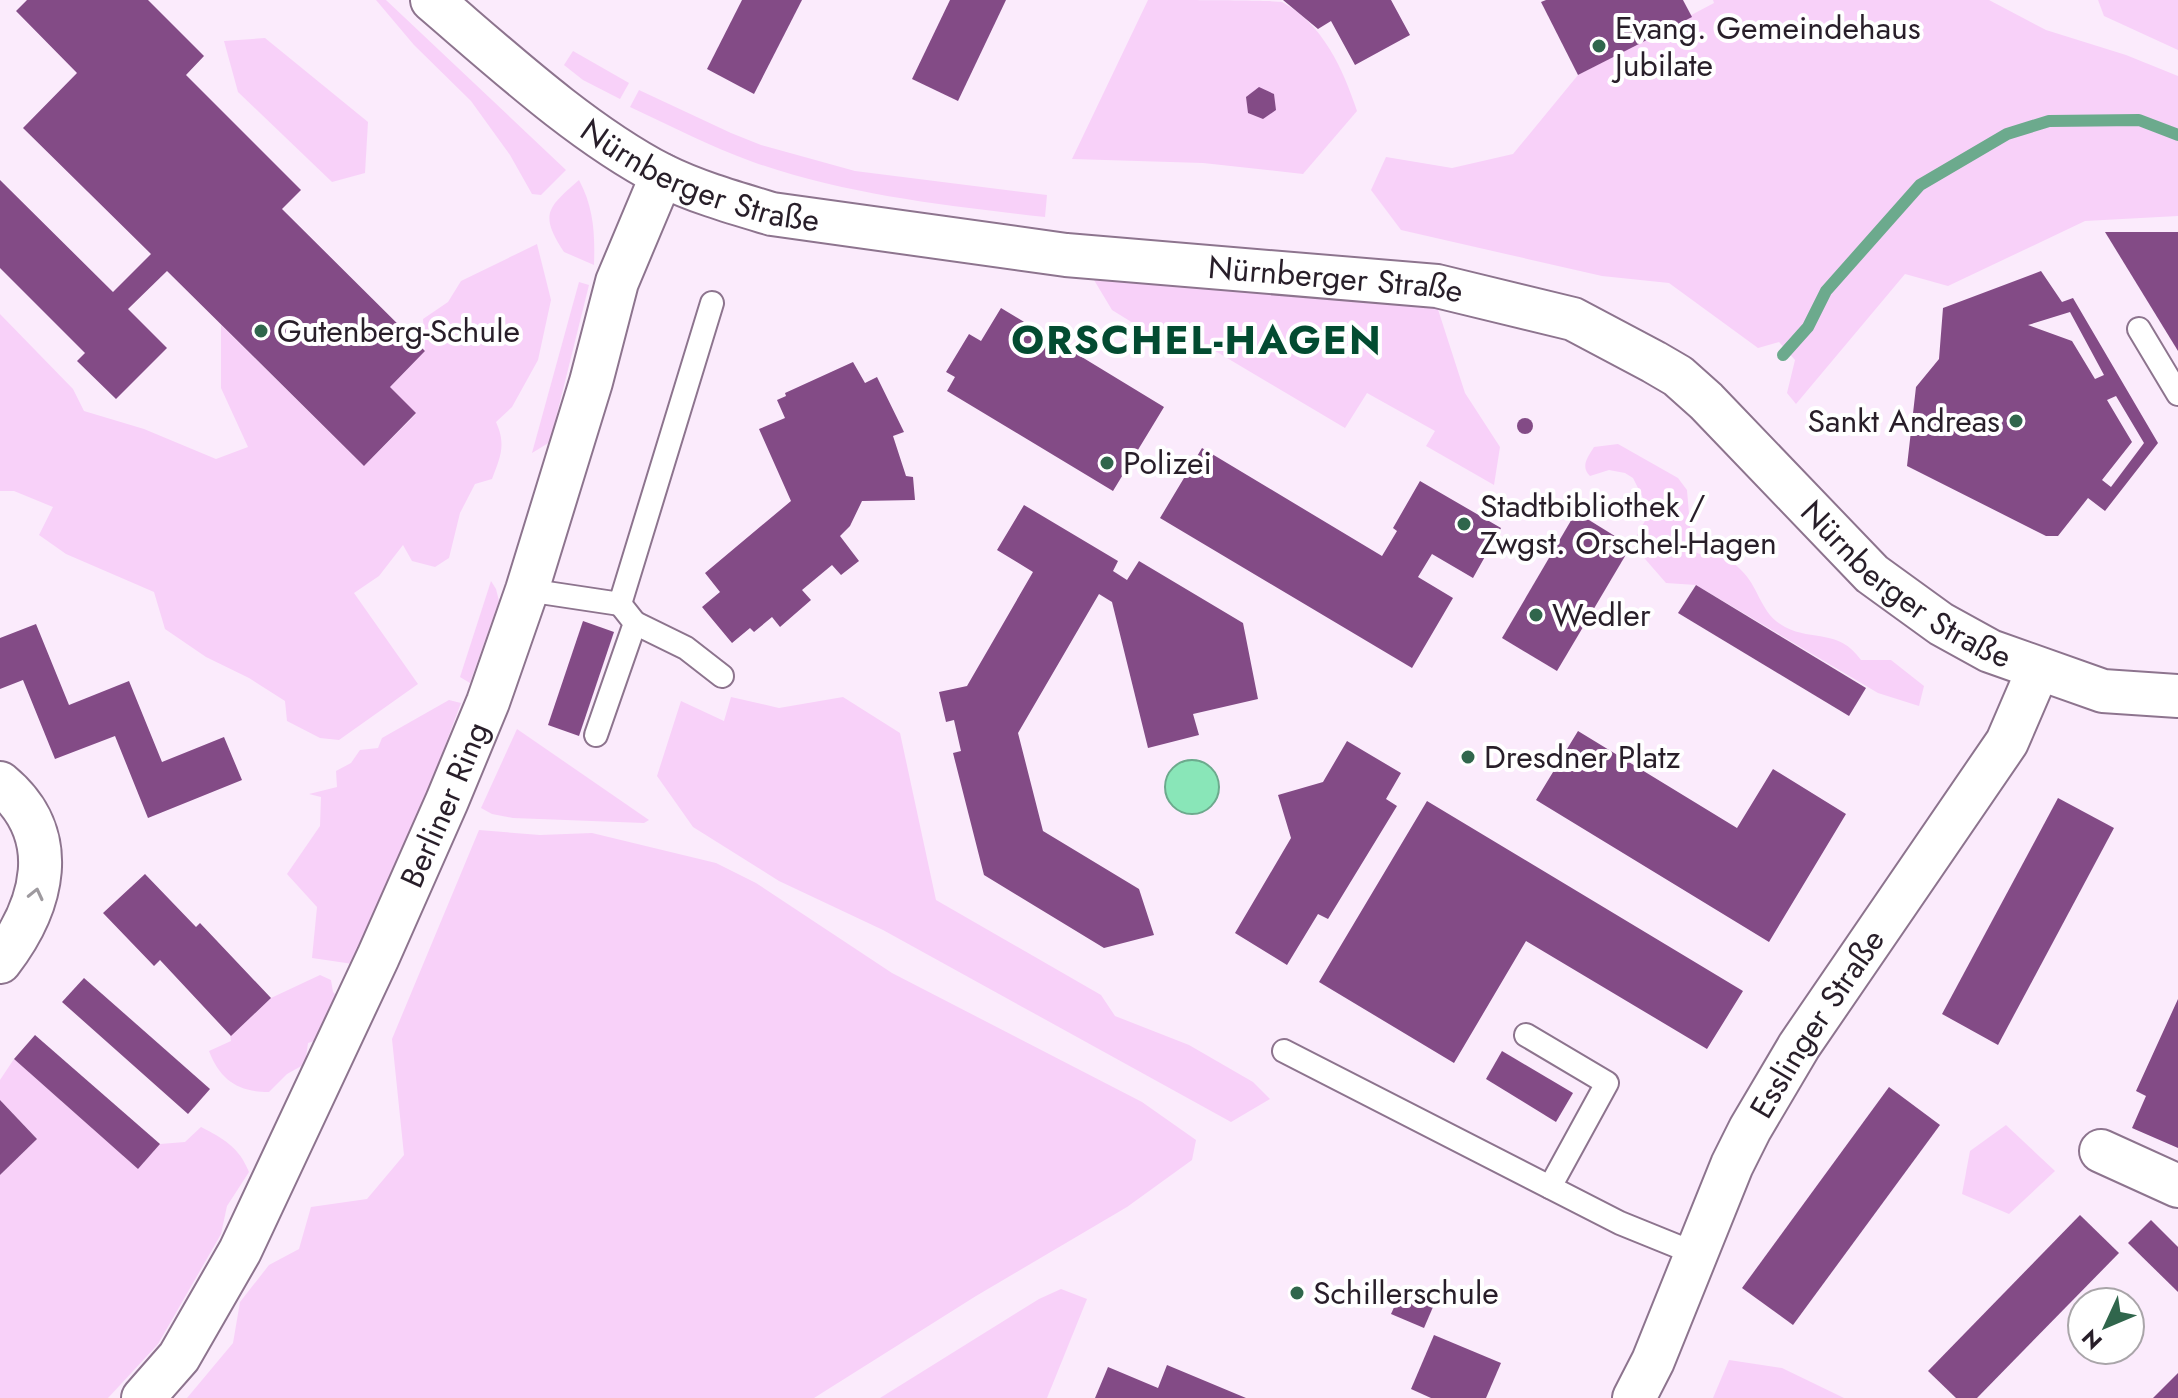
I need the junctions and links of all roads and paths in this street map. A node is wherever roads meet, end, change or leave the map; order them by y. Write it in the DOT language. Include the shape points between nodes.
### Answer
graph roads {
  1 [pos="432,0"];
  2 [pos="662,175"];
  3 [pos="712,303"];
  4 [pos="2139,329"];
  5 [pos="2178,394"];
  6 [pos="527,590"];
  7 [pos="620,604"];
  8 [pos="635,623"];
  9 [pos="2038,670"];
  10 [pos="722,676"];
  11 [pos="2178,696"];
  12 [pos="596,735"];
  13 [pos="4,787"];
  14 [pos="0,962"];
  15 [pos="1526,1035"];
  16 [pos="1284,1051"];
  17 [pos="2101,1151"];
  18 [pos="2178,1186"];
  19 [pos="1550,1187"];
  20 [pos="1694,1253"];
  21 [pos="143,1398"];
  22 [pos="1634,1398"];
  1 -- 2 [label="street, Nürnberger Straße" via="527,81"];
  2 -- 6 [label="street, Berliner Ring" via="617,282"];
  2 -- 9 [label="street, Nürnberger Straße" via="772,214 1066,255 1437,286 1573,319 1678,376 1872,574 1941,624"];
  3 -- 7 [label="lane"];
  4 -- 5 [label="lane"];
  6 -- 7 [label="lane"];
  6 -- 21 [label="street, Berliner Ring" via="447,801 281,1166 208,1310 179,1357"];
  7 -- 8 [label="lane"];
  8 -- 10 [label="lane" via="686,648"];
  8 -- 12 [label="lane"];
  9 -- 11 [label="street, Nürnberger Straße" via="2103,691"];
  9 -- 20 [label="street, Esslinger Straße" via="2007,742 1773,1089"];
  14 -- 13 [label="street, one-way" via="35,903 40,857 25,810"];
  15 -- 19 [label="lane" via="1607,1083"];
  16 -- 19 [label="lane"];
  17 -- 18 [label="street"];
  19 -- 20 [label="lane"];
  20 -- 22 [label="street, Esslinger Straße"];
}
